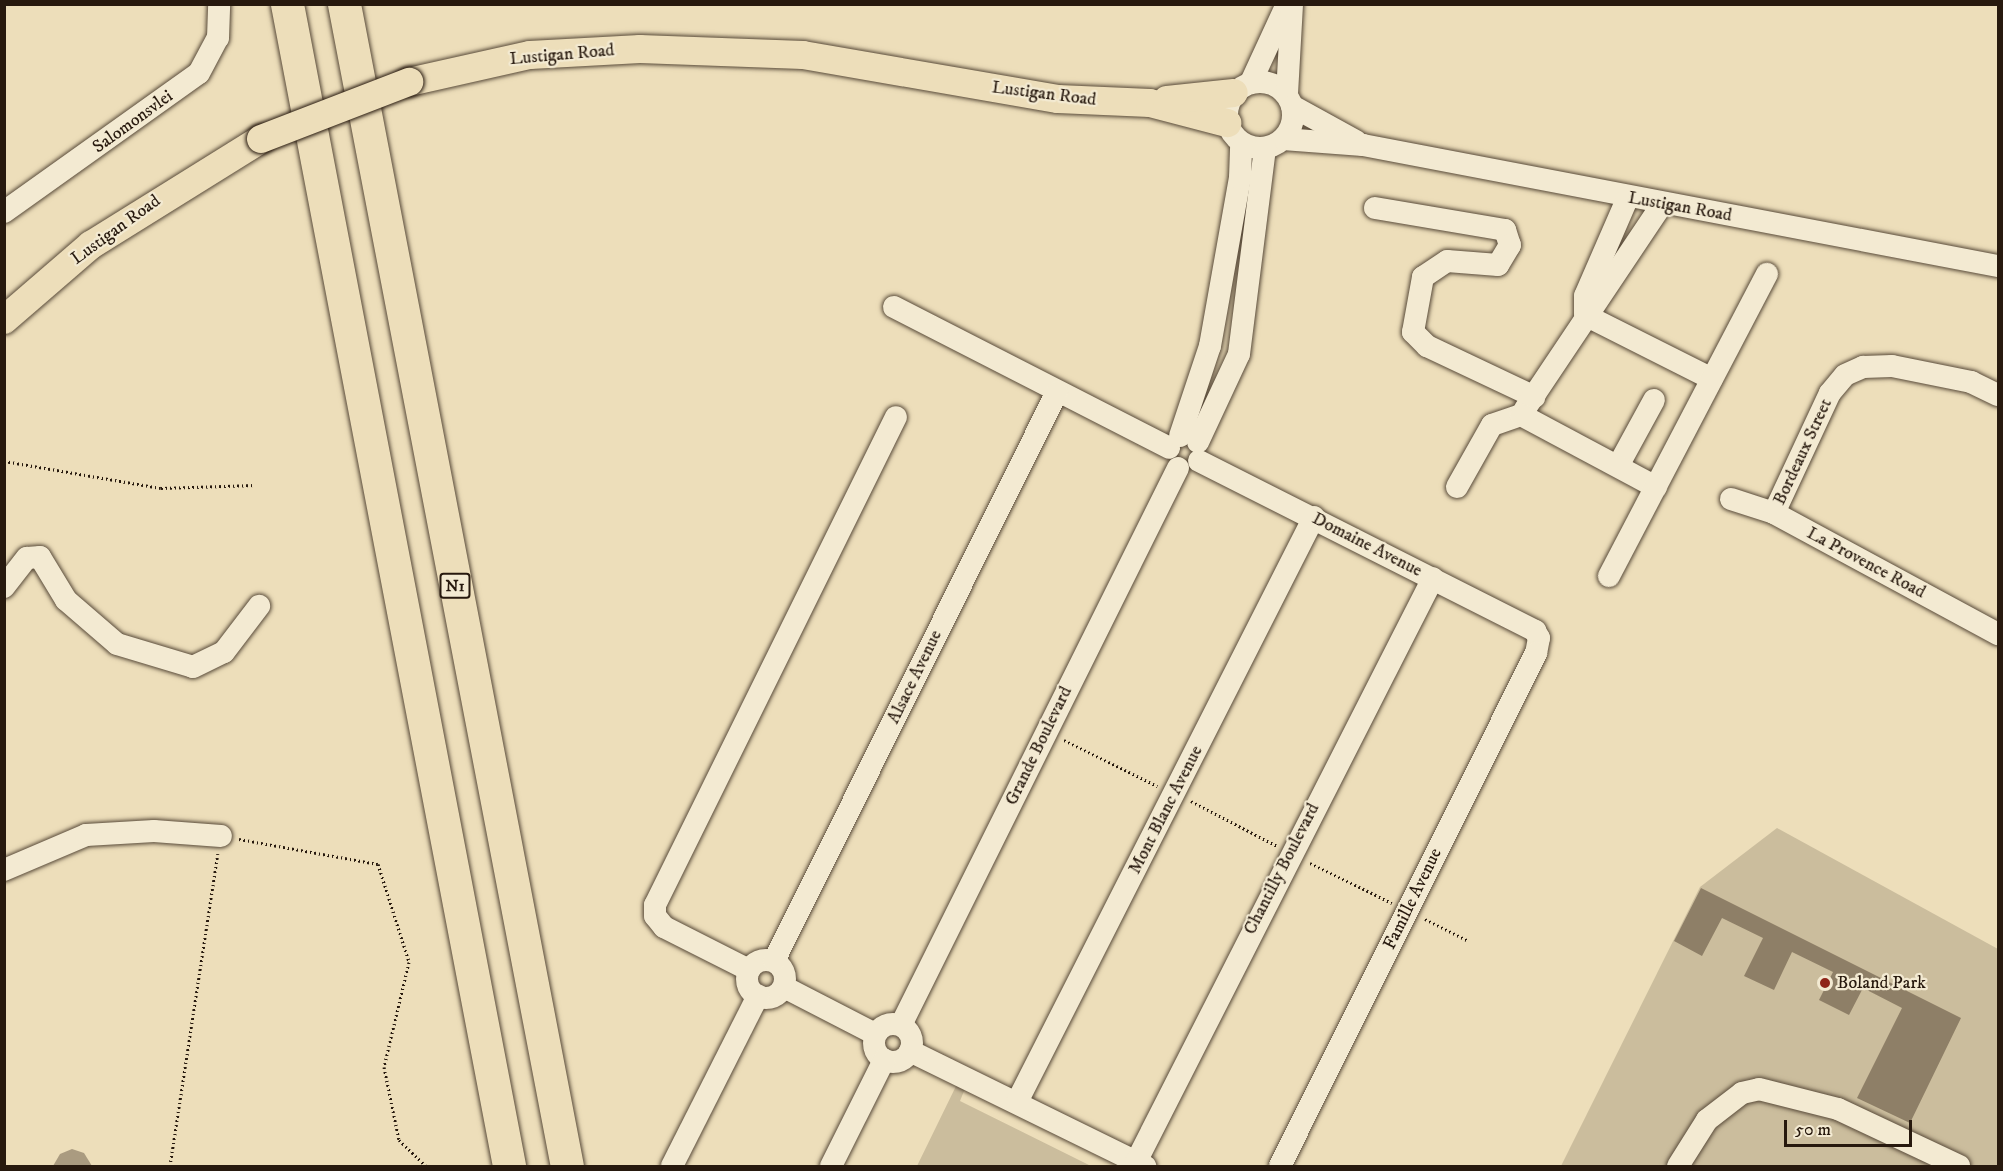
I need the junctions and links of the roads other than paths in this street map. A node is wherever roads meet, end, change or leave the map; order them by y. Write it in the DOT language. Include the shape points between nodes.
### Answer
graph roads {
  1 [pos="219,4"];
  2 [pos="287,4"];
  3 [pos="344,4"];
  4 [pos="1287,4"];
  5 [pos="1292,4"];
  6 [pos="1243,88"];
  7 [pos="1289,100"];
  8 [pos="1150,103"];
  9 [pos="1234,133"];
  10 [pos="1274,143"];
  11 [pos="1363,145"];
  12 [pos="1628,197"];
  13 [pos="1662,204"];
  14 [pos="1375,208"];
  15 [pos="4,212"];
  16 [pos="1998,266"];
  17 [pos="1767,274"];
  18 [pos="1219,301"];
  19 [pos="1247,306"];
  20 [pos="894,307"];
  21 [pos="1585,315"];
  22 [pos="4,320"];
  23 [pos="1209,352"];
  24 [pos="1236,359"];
  25 [pos="1713,379"];
  26 [pos="1057,392"];
  27 [pos="1998,395"];
  28 [pos="1535,397"];
  29 [pos="1654,399"];
  30 [pos="1521,415"];
  31 [pos="896,417"];
  32 [pos="1185,451"];
  33 [pos="1618,466"];
  34 [pos="1457,487"];
  35 [pos="1656,487"];
  36 [pos="1731,499"];
  37 [pos="1774,513"];
  38 [pos="1314,517"];
  39 [pos="1610,576"];
  40 [pos="1433,578"];
  41 [pos="4,587"];
  42 [pos="259,606"];
  43 [pos="1535,630"];
  44 [pos="1998,634"];
  45 [pos="221,836"];
  46 [pos="4,870"];
  47 [pos="774,961"];
  48 [pos="749,970"];
  49 [pos="784,987"];
  50 [pos="758,996"];
  51 [pos="901,1025"];
  52 [pos="875,1034"];
  53 [pos="910,1051"];
  54 [pos="884,1060"];
  55 [pos="1017,1102"];
  56 [pos="1141,1164"];
  57 [pos="509,1167"];
  58 [pos="567,1167"];
  59 [pos="672,1167"];
  60 [pos="831,1167"];
  61 [pos="1280,1167"];
  62 [pos="1678,1167"];
  63 [pos="1959,1167"];
  1 -- 15 [label="street, Salomonsvlei" via="218,38 199,73"];
  2 -- 57 [label="highway"];
  3 -- 58 [label="highway, N1"];
  4 -- 6 [label="street"];
  5 -- 7 [label="street"];
  6 -- 7 [label="street" via="1271,83"];
  6 -- 8 [label="main road, Lustigan Road"];
  6 -- 9 [label="street"];
  7 -- 10 [label="street" via="1292,124"];
  7 -- 11 [label="street, Lustigan Road"];
  8 -- 9 [label="main road, Lustigan Road"];
  8 -- 22 [label="main road, Lustigan Road, bridge" via="1058,99 803,55 685,50 530,55 409,82 261,139 91,244"];
  9 -- 10 [label="street"];
  9 -- 18 [label="street"];
  10 -- 11 [label="street, Lustigan Road"];
  10 -- 19 [label="street"];
  11 -- 12 [label="street, Lustigan Road"];
  12 -- 13 [label="street, Lustigan Road"];
  12 -- 21 [label="street" via="1585,296"];
  13 -- 16 [label="street, Lustigan Road"];
  13 -- 21 [label="street"];
  14 -- 28 [label="street" via="1505,230 1510,245 1498,265 1447,261 1424,276 1413,332 1427,346"];
  17 -- 25 [label="street"];
  18 -- 19 [label="street"];
  18 -- 23 [label="street"];
  19 -- 24 [label="street"];
  20 -- 26 [label="street, Domaine Avenue"];
  21 -- 25 [label="street"];
  21 -- 28 [label="street"];
  23 -- 24 [label="street"];
  23 -- 32 [label="street"];
  24 -- 32 [label="street"];
  25 -- 35 [label="street"];
  26 -- 32 [label="street, Domaine Avenue"];
  26 -- 47 [label="street, Alsace Avenue"];
  27 -- 37 [label="street, Bordeaux Street" via="1971,382 1893,366 1863,367 1845,375 1830,393"];
  28 -- 30 [label="street"];
  29 -- 33 [label="street"];
  30 -- 33 [label="street"];
  30 -- 34 [label="street" via="1492,425"];
  31 -- 48 [label="street" via="655,905 655,916 664,927"];
  32 -- 38 [label="street, Domaine Avenue"];
  32 -- 51 [label="street, Grande Boulevard"];
  33 -- 35 [label="street"];
  35 -- 39 [label="street"];
  36 -- 37 [label="street, La Provence Road"];
  37 -- 44 [label="street, La Provence Road"];
  38 -- 40 [label="street, Domaine Avenue"];
  38 -- 55 [label="street, Mont Blanc Avenue"];
  40 -- 43 [label="street, Domaine Avenue"];
  40 -- 56 [label="street, Chantilly Boulevard" via="1290,852"];
  41 -- 42 [label="street" via="27,558 40,557 66,600 108,638 133,652 193,667 214,660"];
  43 -- 61 [label="street, Famille Avenue" via="1536,653"];
  45 -- 46 [label="street" via="154,831 86,835"];
  47 -- 48 [label="street" via="755,963"];
  47 -- 49 [label="street" via="782,968"];
  48 -- 50 [label="street" via="750,990"];
  49 -- 50 [label="street" via="767,998"];
  49 -- 52 [label="street"];
  50 -- 59 [label="street"];
  51 -- 52 [label="street" via="891,1023"];
  51 -- 53 [label="street" via="912,1041"];
  52 -- 54 [label="street" via="877,1053"];
  53 -- 54 [label="street" via="903,1058"];
  53 -- 55 [label="street"];
  54 -- 60 [label="street"];
  55 -- 56 [label="street"];
  62 -- 63 [label="street" via="1707,1120 1742,1093 1759,1089 1838,1109"];
}
